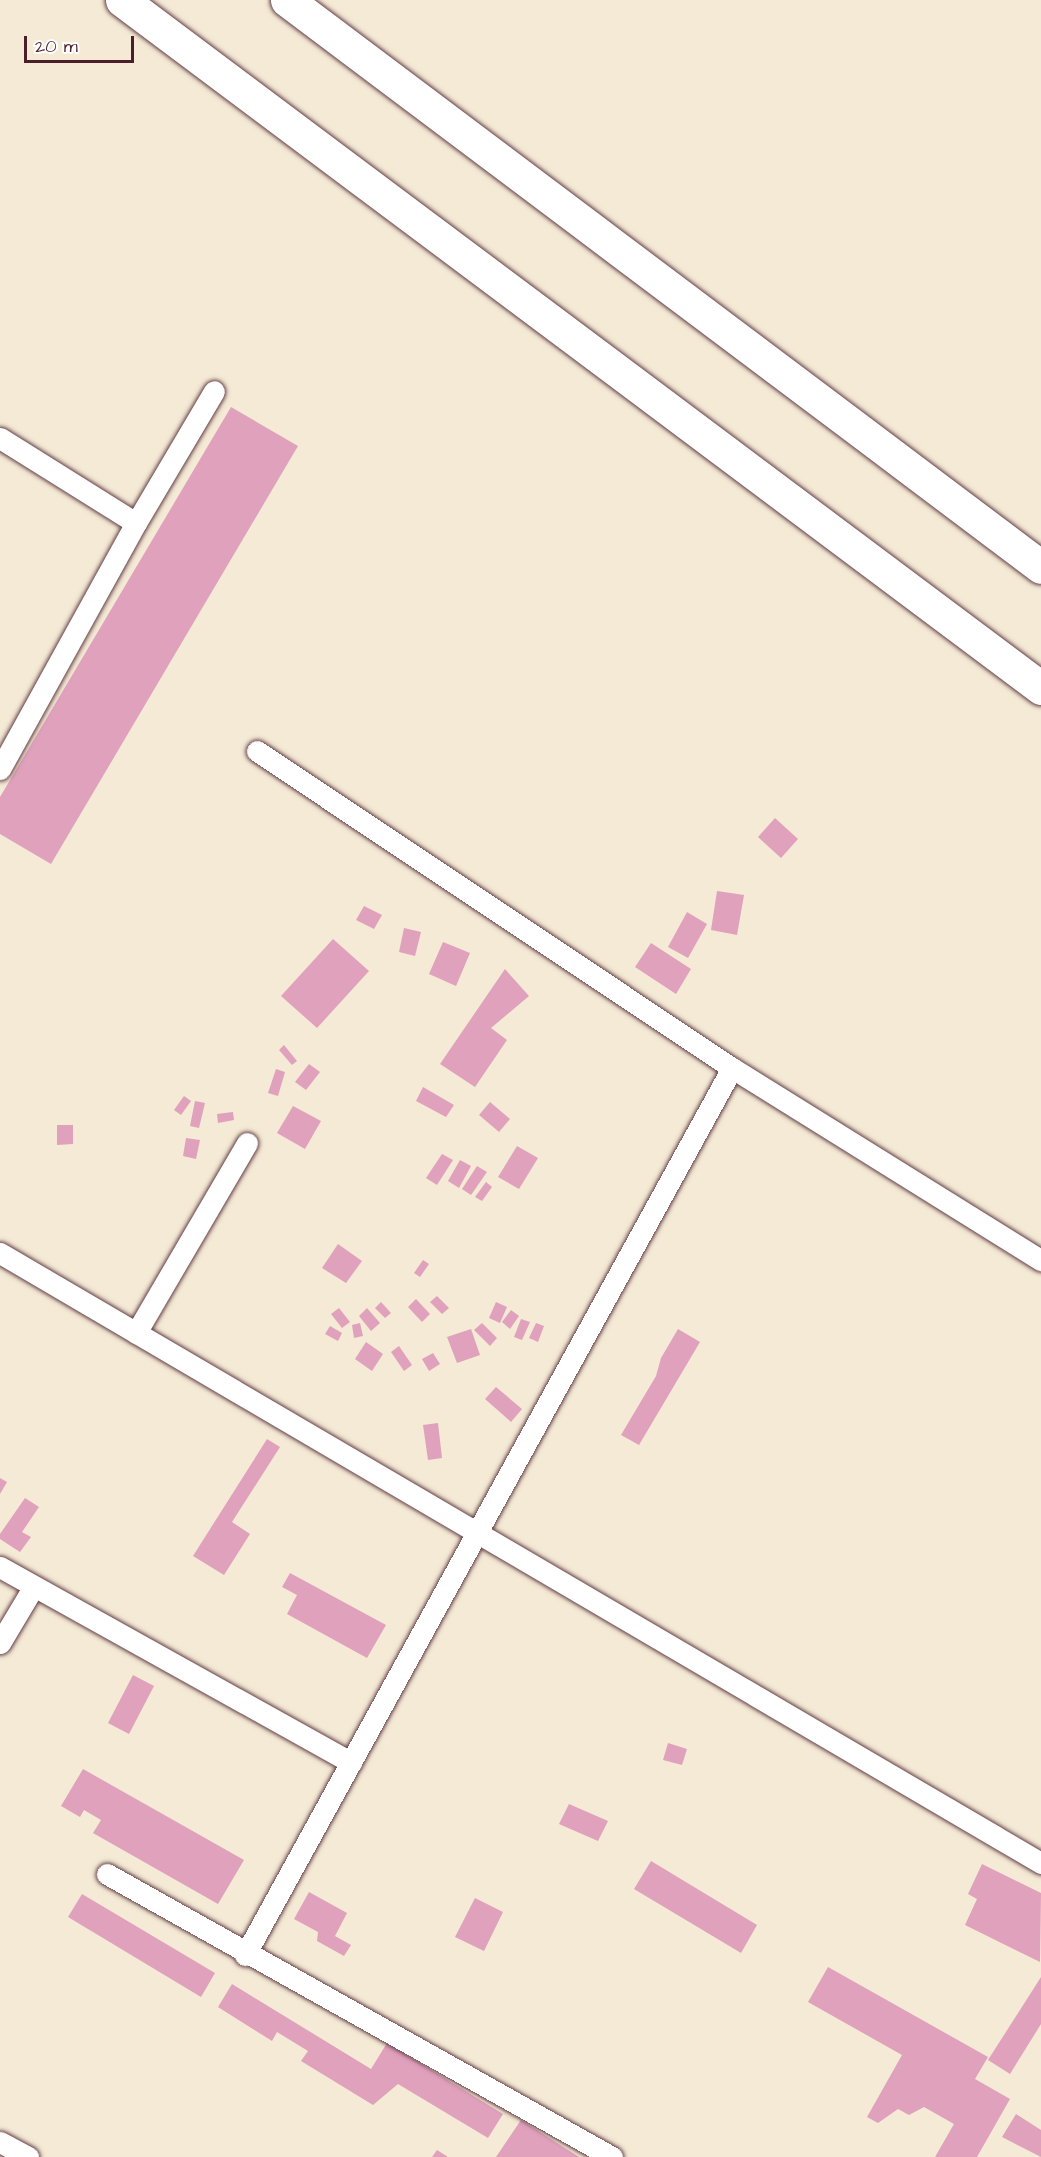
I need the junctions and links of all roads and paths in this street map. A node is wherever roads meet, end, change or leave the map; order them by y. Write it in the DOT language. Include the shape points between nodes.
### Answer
graph roads {
  1 [pos="122,0"];
  2 [pos="287,0"];
  3 [pos="214,391"];
  4 [pos="0,438"];
  5 [pos="136,523"];
  6 [pos="1041,567"];
  7 [pos="1041,688"];
  8 [pos="257,751"];
  9 [pos="0,769"];
  10 [pos="732,1068"];
  11 [pos="247,1143"];
  12 [pos="0,1253"];
  13 [pos="1041,1260"];
  14 [pos="136,1334"];
  15 [pos="476,1534"];
  16 [pos="0,1567"];
  17 [pos="34,1586"];
  18 [pos="0,1643"];
  19 [pos="351,1762"];
  20 [pos="1041,1863"];
  21 [pos="107,1874"];
  22 [pos="245,1955"];
  23 [pos="0,2142"];
  24 [pos="28,2157"];
  25 [pos="612,2157"];
  1 -- 7 [label="street"];
  2 -- 6 [label="street"];
  3 -- 5 [label="lane"];
  4 -- 5 [label="lane"];
  5 -- 9 [label="lane"];
  8 -- 10 [label="lane"];
  10 -- 13 [label="lane"];
  10 -- 15 [label="lane"];
  11 -- 14 [label="lane"];
  12 -- 14 [label="lane"];
  14 -- 15 [label="lane"];
  15 -- 19 [label="lane"];
  15 -- 20 [label="lane"];
  16 -- 17 [label="lane"];
  17 -- 18 [label="lane"];
  17 -- 19 [label="lane"];
  19 -- 22 [label="lane"];
  21 -- 22 [label="lane"];
  22 -- 25 [label="lane"];
  23 -- 24 [label="lane"];
}
